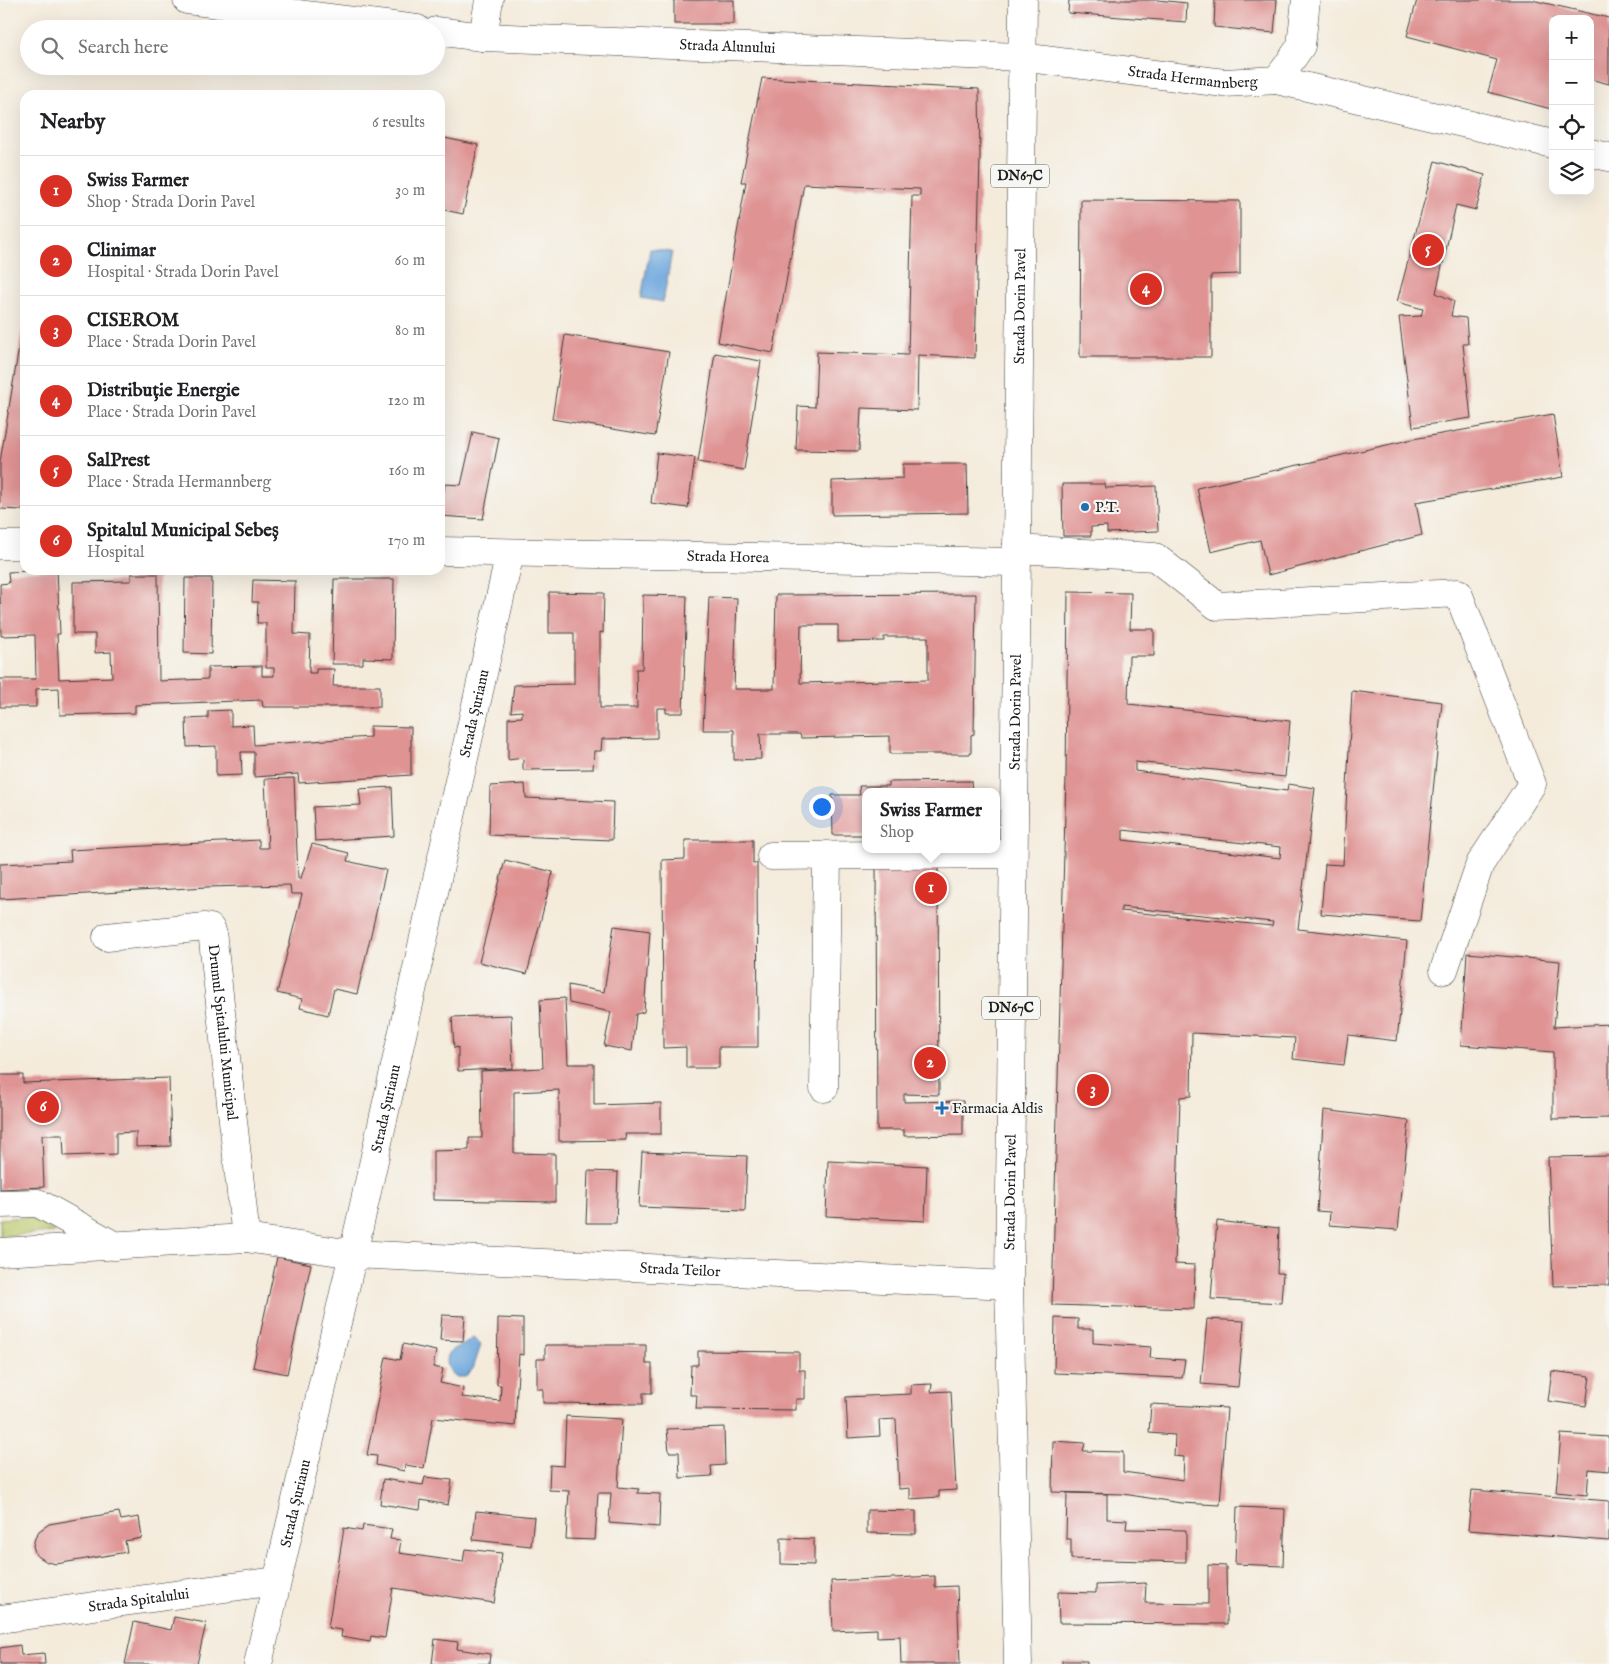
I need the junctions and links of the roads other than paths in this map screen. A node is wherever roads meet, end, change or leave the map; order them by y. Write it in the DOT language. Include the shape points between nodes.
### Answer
graph roads {
  1 [pos="187,0"];
  2 [pos="489,0"];
  3 [pos="1023,0"];
  4 [pos="1306,0"];
  5 [pos="346,20"];
  6 [pos="445,32"];
  7 [pos="483,37"];
  8 [pos="1021,56"];
  9 [pos="1277,80"];
  10 [pos="1549,143"];
  11 [pos="1594,154"];
  12 [pos="1609,157"];
  13 [pos="0,545"];
  14 [pos="20,545"];
  15 [pos="445,551"];
  16 [pos="510,553"];
  17 [pos="1016,555"];
  18 [pos="1013,854"];
  19 [pos="827,855"];
  20 [pos="771,856"];
  21 [pos="107,937"];
  22 [pos="1444,970"];
  23 [pos="824,1088"];
  24 [pos="0,1204"];
  25 [pos="246,1238"];
  26 [pos="115,1246"];
  27 [pos="0,1252"];
  28 [pos="353,1254"];
  29 [pos="1009,1285"];
  30 [pos="276,1581"];
  31 [pos="0,1619"];
  32 [pos="258,1664"];
  33 [pos="1018,1664"];
  1 -- 5 [label="street"];
  2 -- 7 [label="street"];
  3 -- 8 [label="street, Strada Dorin Pavel / DN67C"];
  4 -- 9 [label="street, Strada Hermannberg" via="1301,46"];
  6 -- 7 [label="street, Strada Alunului"];
  7 -- 8 [label="street, Strada Alunului"];
  8 -- 9 [label="street, Strada Hermannberg" via="1224,83"];
  8 -- 17 [label="street, Strada Dorin Pavel / DN67C"];
  9 -- 10 [label="street"];
  11 -- 12 [label="street"];
  13 -- 14 [label="street"];
  15 -- 16 [label="street, Strada Horea"];
  16 -- 17 [label="street, Strada Horea"];
  16 -- 28 [label="street, Strada Șurianu"];
  17 -- 18 [label="street, Strada Dorin Pavel / DN67C"];
  17 -- 22 [label="street, Strada Horea" via="1155,557 1217,606 1458,593 1532,784 1480,864"];
  18 -- 19 [label="street"];
  18 -- 29 [label="street, Strada Dorin Pavel / DN67C"];
  19 -- 20 [label="street"];
  19 -- 23 [label="street"];
  21 -- 25 [label="street, Drumul Spitalului Municipal" via="205,928 212,931"];
  24 -- 26 [label="street" via="38,1203"];
  25 -- 26 [label="street"];
  25 -- 28 [label="street"];
  26 -- 27 [label="street"];
  28 -- 29 [label="street, Strada Teilor"];
  28 -- 30 [label="street, Strada Șurianu"];
  29 -- 33 [label="street, Strada Dorin Pavel / DN67C"];
  30 -- 31 [label="street, Strada Spitalului"];
  30 -- 32 [label="street, Strada Șurianu"];
}
